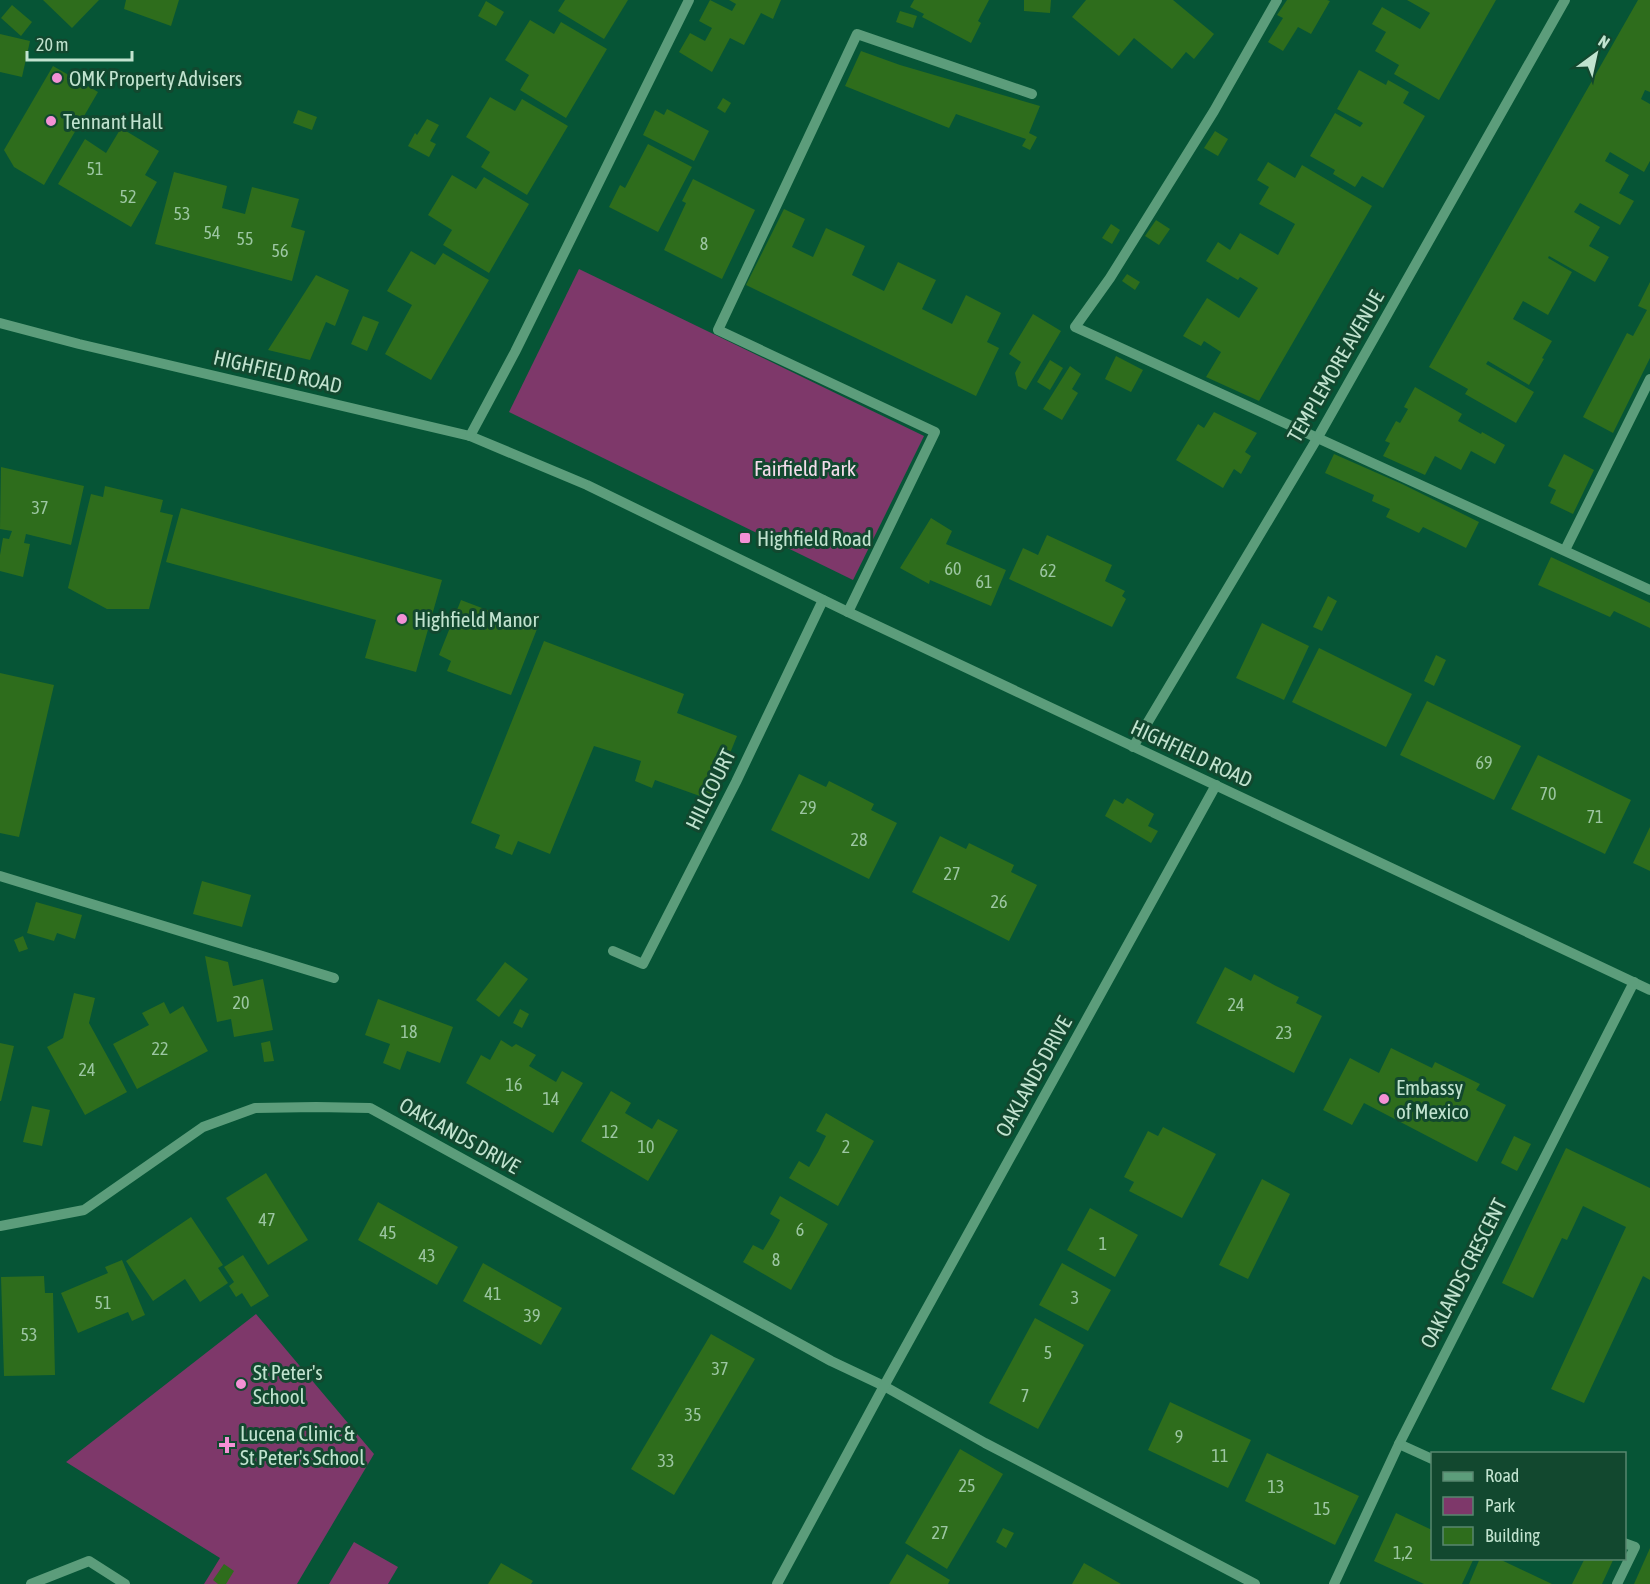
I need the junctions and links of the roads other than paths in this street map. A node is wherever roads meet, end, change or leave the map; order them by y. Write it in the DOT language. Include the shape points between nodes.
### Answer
graph roads {
  1 [pos="689,0"];
  2 [pos="1277,0"];
  3 [pos="1565,0"];
  4 [pos="1032,94"];
  5 [pos="0,323"];
  6 [pos="1650,379"];
  7 [pos="470,436"];
  8 [pos="1318,437"];
  9 [pos="1565,550"];
  10 [pos="1650,590"];
  11 [pos="823,600"];
  12 [pos="848,612"];
  13 [pos="1132,747"];
  14 [pos="1216,785"];
  15 [pos="0,876"];
  16 [pos="613,951"];
  17 [pos="334,978"];
  18 [pos="1634,982"];
  19 [pos="1650,990"];
  20 [pos="0,1226"];
  21 [pos="884,1386"];
  22 [pos="1399,1444"];
  23 [pos="1431,1459"];
  24 [pos="1626,1544"];
  25 [pos="31,1584"];
  26 [pos="124,1584"];
  27 [pos="777,1584"];
  28 [pos="1255,1584"];
  29 [pos="1334,1584"];
  30 [pos="1617,1584"];
  1 -- 7 [label="street"];
  2 -- 8 [label="street" via="1214,111 1075,327"];
  3 -- 8 [label="street, TEMPLEMORE AVENUE"];
  4 -- 12 [label="street" via="857,34 718,330 936,432"];
  5 -- 7 [label="street, HIGHFIELD ROAD"];
  6 -- 9 [label="street"];
  7 -- 11 [label="street, HIGHFIELD ROAD" via="587,485"];
  8 -- 9 [label="street"];
  8 -- 13 [label="street, TEMPLEMORE AVENUE"];
  9 -- 10 [label="street"];
  11 -- 12 [label="street, HIGHFIELD ROAD"];
  11 -- 16 [label="street, HILLCOURT" via="643,964"];
  12 -- 13 [label="street, HIGHFIELD ROAD"];
  13 -- 14 [label="street, HIGHFIELD ROAD"];
  14 -- 18 [label="street, HIGHFIELD ROAD"];
  14 -- 21 [label="street, OAKLANDS DRIVE"];
  15 -- 17 [label="street"];
  18 -- 19 [label="street, HIGHFIELD ROAD"];
  18 -- 22 [label="street, OAKLANDS CRESCENT"];
  20 -- 21 [label="street, OAKLANDS DRIVE" via="84,1210 203,1127 255,1108 370,1108 831,1361"];
  21 -- 27 [label="street, OAKLANDS DRIVE"];
  21 -- 28 [label="street, OAKLANDS DRIVE"];
  22 -- 23 [label="street"];
  22 -- 29 [label="street, OAKLANDS CRESCENT"];
  24 -- 30 [label="street" via="1635,1547"];
  25 -- 26 [label="street" via="89,1561"];
}
